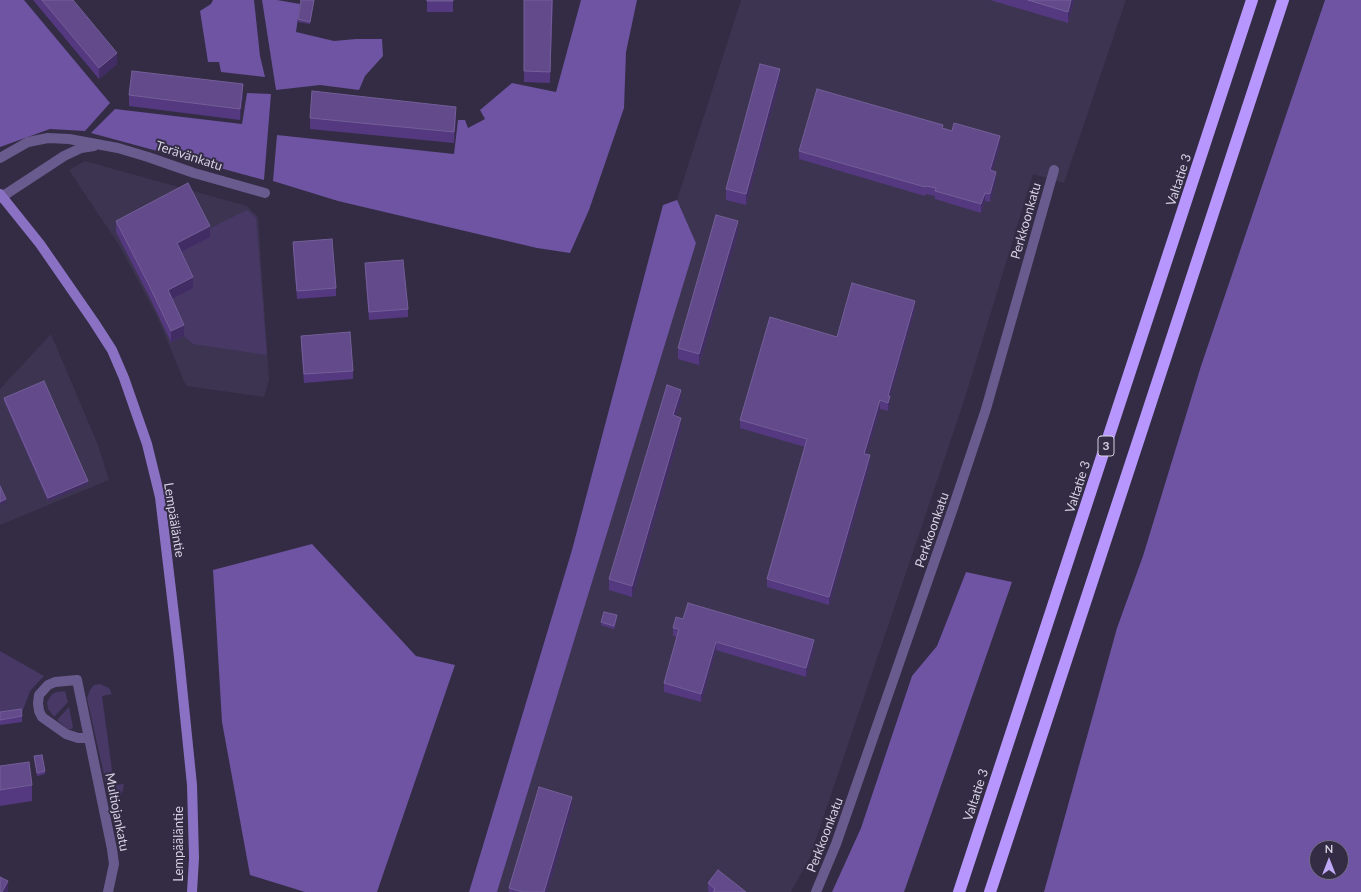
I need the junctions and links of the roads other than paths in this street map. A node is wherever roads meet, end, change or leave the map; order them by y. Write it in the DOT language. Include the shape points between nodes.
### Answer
graph roads {
  1 [pos="1252,0"];
  2 [pos="1283,0"];
  3 [pos="104,145"];
  4 [pos="0,158"];
  5 [pos="1054,170"];
  6 [pos="265,192"];
  7 [pos="1,196"];
  8 [pos="89,738"];
  9 [pos="108,892"];
  10 [pos="192,892"];
  11 [pos="816,892"];
  12 [pos="959,892"];
  13 [pos="990,892"];
  1 -- 12 [label="highway, Valtatie 3 / 3"];
  2 -- 13 [label="highway, 3"];
  3 -- 4 [label="street, Terävänkatu" via="48,138 28,142"];
  3 -- 6 [label="street, Terävänkatu"];
  3 -- 7 [label="street, Terävänkatu" via="81,148 64,156"];
  5 -- 11 [label="street, Perkkoonkatu" via="986,410 836,844"];
  7 -- 10 [label="main road, Lempääläntie" via="40,244 112,350 147,444 160,497 192,785"];
  8 -- 8 [label="street, Multiojankatu" via="77,680 48,684 39,695 39,711 42,717 66,734"];
  8 -- 9 [label="street, Multiojankatu" via="114,864"];
}
